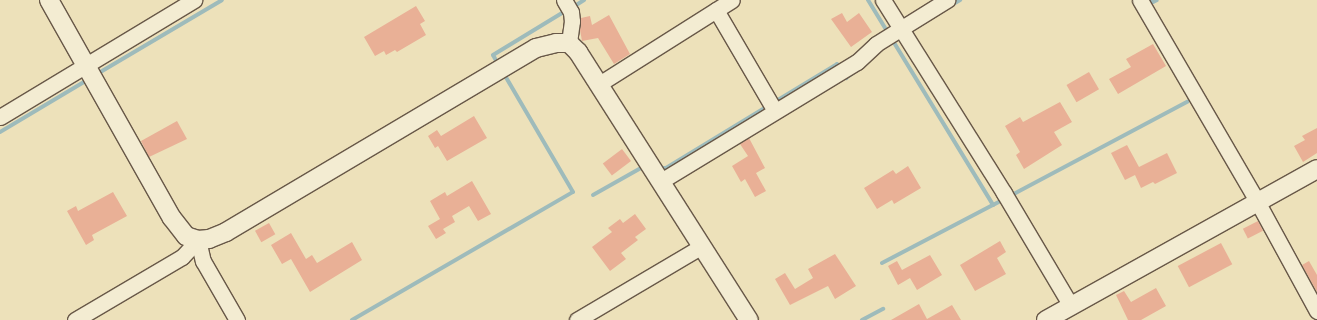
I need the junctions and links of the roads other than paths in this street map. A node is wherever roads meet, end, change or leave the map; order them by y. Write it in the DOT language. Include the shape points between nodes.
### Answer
graph roads {
  1 [pos="49,0"];
  2 [pos="194,0"];
  3 [pos="732,0"];
  4 [pos="883,0"];
  5 [pos="948,0"];
  6 [pos="1140,0"];
  7 [pos="567,6"];
  8 [pos="716,10"];
  9 [pos="893,33"];
  10 [pos="569,43"];
  11 [pos="91,73"];
  12 [pos="599,84"];
  13 [pos="772,106"];
  14 [pos="0,116"];
  15 [pos="1317,169"];
  16 [pos="656,173"];
  17 [pos="1258,203"];
  18 [pos="198,240"];
  19 [pos="702,246"];
  20 [pos="1071,306"];
  21 [pos="1317,311"];
  22 [pos="75,320"];
  23 [pos="237,320"];
  24 [pos="577,320"];
  25 [pos="749,320"];
  26 [pos="1046,320"];
  1 -- 11 [label="street"];
  2 -- 11 [label="street"];
  3 -- 8 [label="street"];
  4 -- 9 [label="street"];
  5 -- 9 [label="street"];
  6 -- 17 [label="street"];
  7 -- 10 [label="street"];
  8 -- 12 [label="street"];
  8 -- 13 [label="street"];
  9 -- 13 [label="street" via="857,62"];
  9 -- 20 [label="street" via="1004,193"];
  10 -- 12 [label="street"];
  10 -- 18 [label="street" via="536,48 226,232 209,239"];
  11 -- 14 [label="street"];
  11 -- 18 [label="street" via="172,218 186,236"];
  12 -- 16 [label="street"];
  13 -- 16 [label="street"];
  15 -- 17 [label="street"];
  16 -- 19 [label="street"];
  17 -- 20 [label="street"];
  17 -- 21 [label="street"];
  18 -- 22 [label="street" via="182,257"];
  18 -- 23 [label="street" via="203,261"];
  19 -- 24 [label="street"];
  19 -- 25 [label="street"];
  20 -- 26 [label="street"];
}
